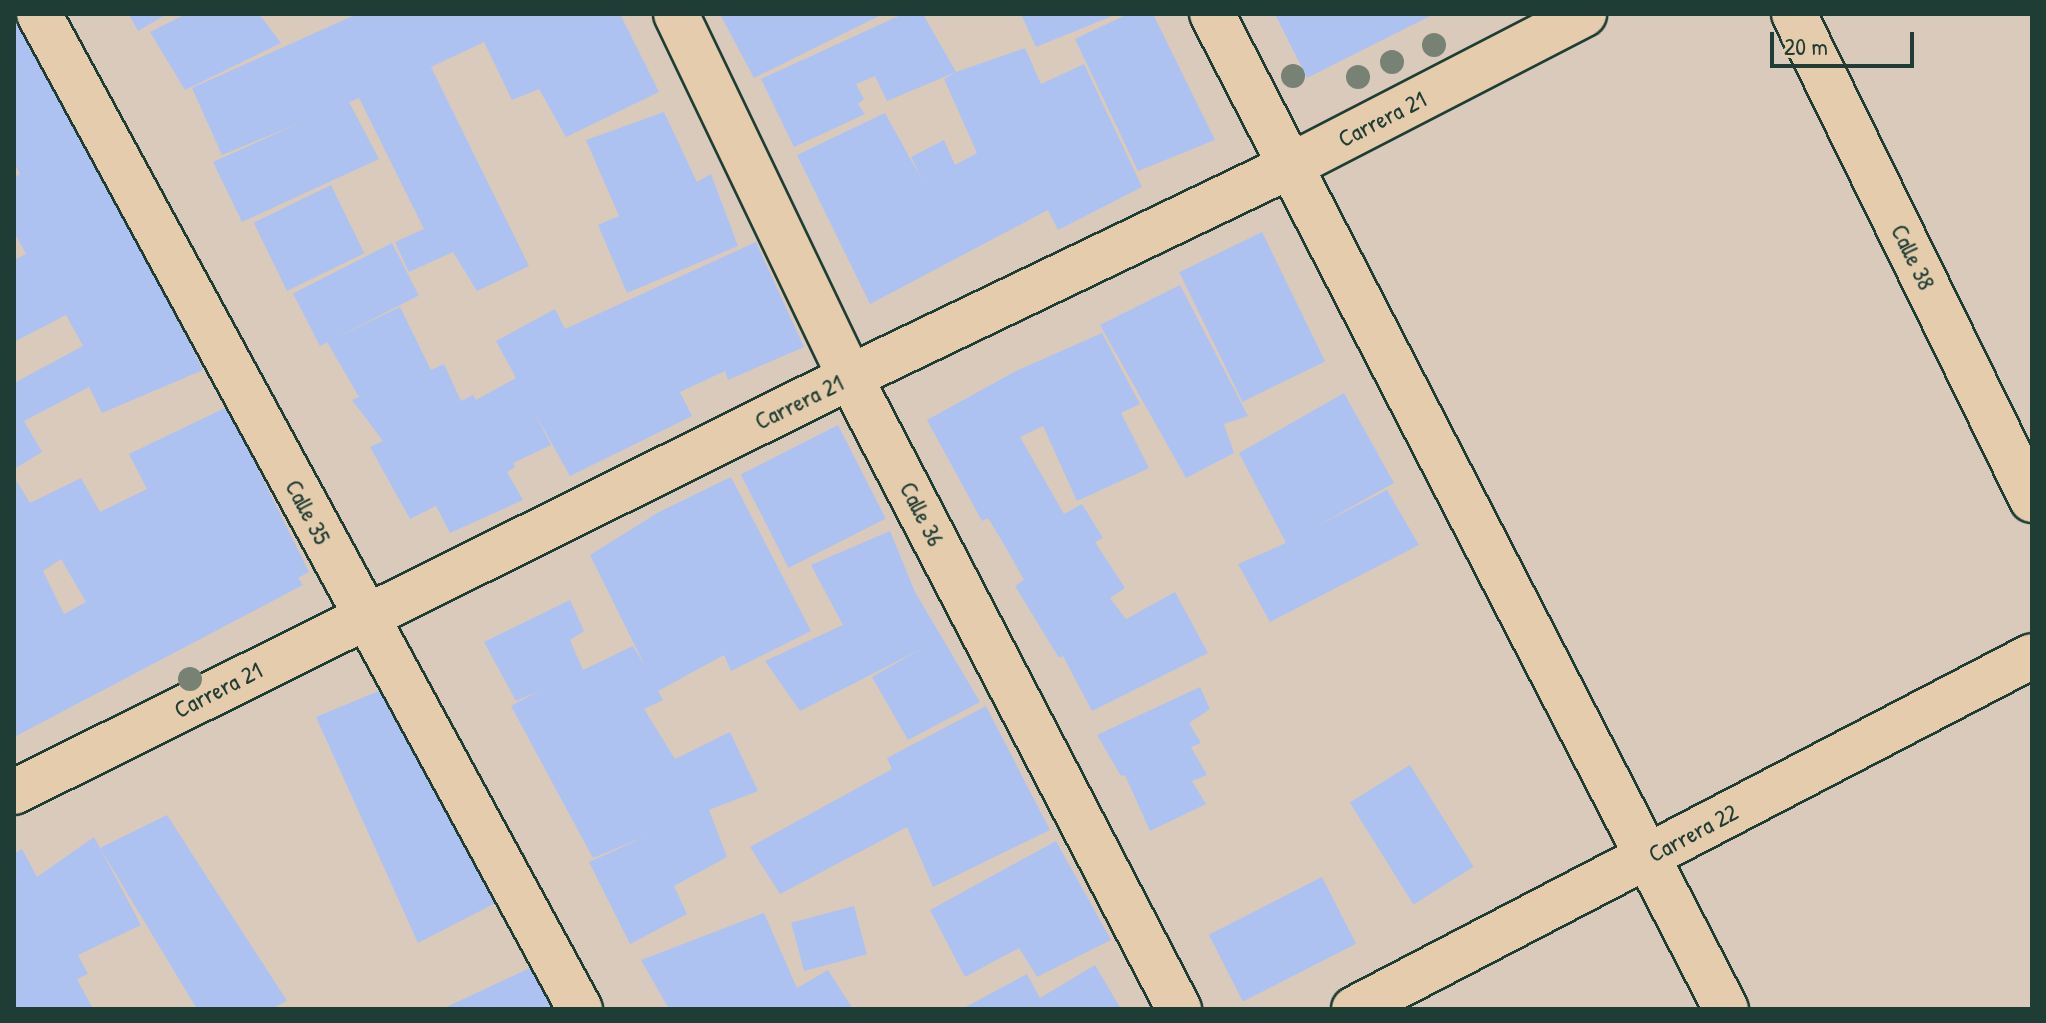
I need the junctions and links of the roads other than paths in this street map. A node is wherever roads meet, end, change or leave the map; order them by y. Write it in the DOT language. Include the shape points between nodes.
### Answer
graph roads {
  1 [pos="39,14"];
  2 [pos="676,14"];
  3 [pos="1212,14"];
  4 [pos="1584,14"];
  5 [pos="1794,14"];
  6 [pos="1290,166"];
  7 [pos="850,377"];
  8 [pos="2032,500"];
  9 [pos="365,616"];
  10 [pos="2032,656"];
  11 [pos="14,792"];
  12 [pos="1647,857"];
  13 [pos="580,1009"];
  14 [pos="1179,1009"];
  15 [pos="1354,1009"];
  16 [pos="1726,1009"];
  1 -- 9 [label="street, Calle 35"];
  2 -- 7 [label="street, Calle 36"];
  3 -- 6 [label="street"];
  4 -- 6 [label="street, Carrera 21"];
  5 -- 8 [label="street, Calle 38"];
  6 -- 7 [label="street, Carrera 21"];
  6 -- 12 [label="street"];
  7 -- 9 [label="street, Carrera 21"];
  7 -- 14 [label="street, Calle 36"];
  9 -- 11 [label="street, Carrera 21"];
  9 -- 13 [label="street, Calle 35"];
  10 -- 12 [label="street, Carrera 22"];
  12 -- 15 [label="street, Carrera 22"];
  12 -- 16 [label="street"];
}
